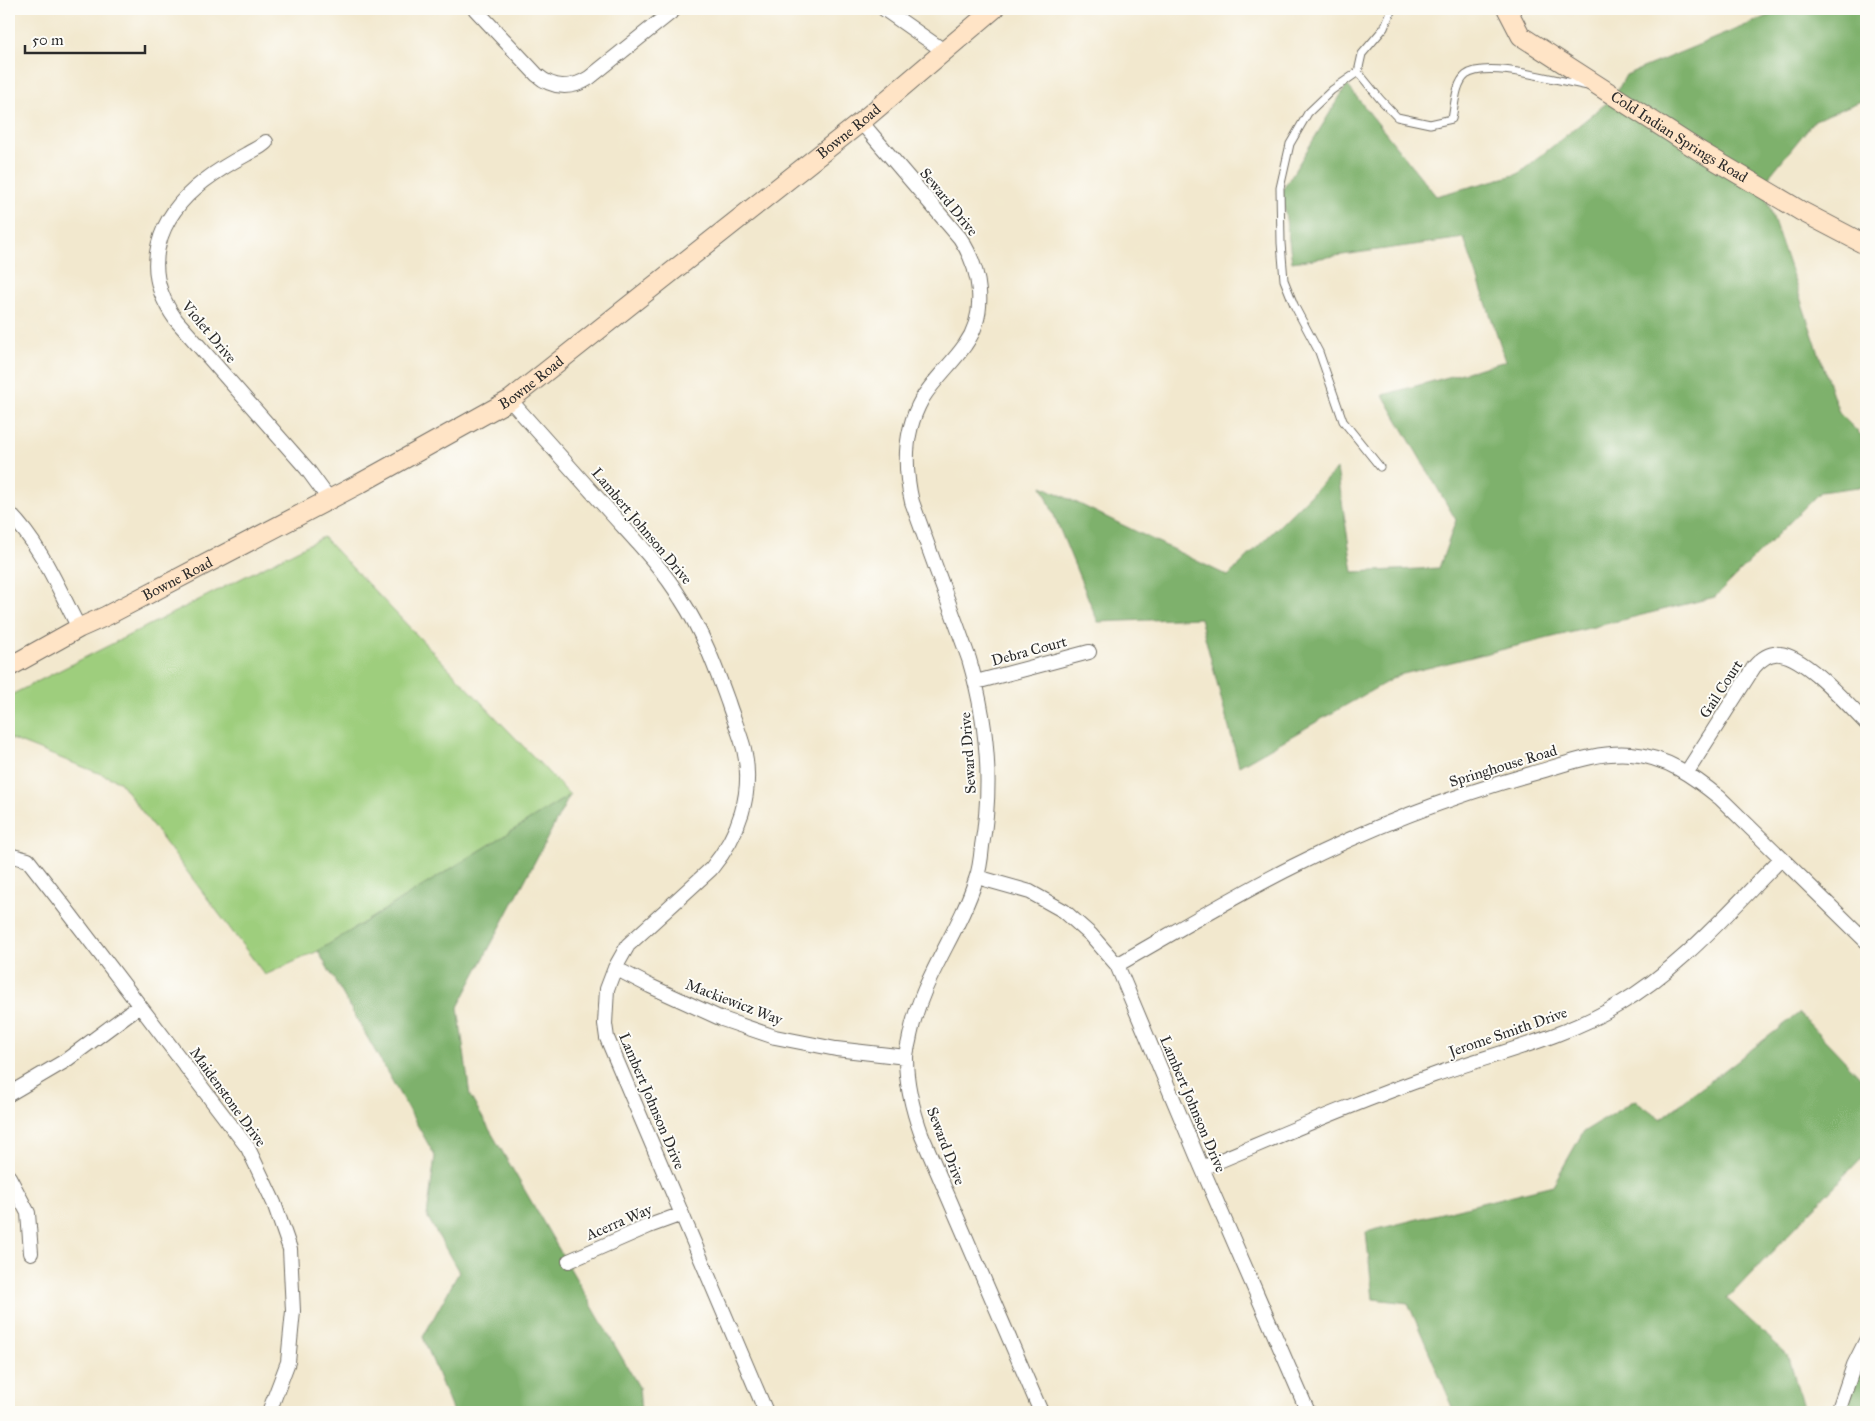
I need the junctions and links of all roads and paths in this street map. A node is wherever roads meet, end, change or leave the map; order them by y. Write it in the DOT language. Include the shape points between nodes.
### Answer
graph roads {
  1 [pos="475,9"];
  2 [pos="675,9"];
  3 [pos="884,9"];
  4 [pos="994,9"];
  5 [pos="1392,9"];
  6 [pos="1507,9"];
  7 [pos="944,51"];
  8 [pos="1358,72"];
  9 [pos="1602,88"];
  10 [pos="861,122"];
  11 [pos="266,142"];
  12 [pos="1866,244"];
  13 [pos="510,400"];
  14 [pos="1380,467"];
  15 [pos="329,499"];
  16 [pos="9,513"];
  17 [pos="79,628"];
  18 [pos="1089,652"];
  19 [pos="9,667"];
  20 [pos="976,682"];
  21 [pos="1866,723"];
  22 [pos="1687,772"];
  23 [pos="9,855"];
  24 [pos="1781,859"];
  25 [pos="977,877"];
  26 [pos="1866,940"];
  27 [pos="1117,965"];
  28 [pos="615,968"];
  29 [pos="140,1006"];
  30 [pos="906,1057"];
  31 [pos="9,1094"];
  32 [pos="1202,1168"];
  33 [pos="9,1177"];
  34 [pos="682,1214"];
  35 [pos="31,1253"];
  36 [pos="569,1261"];
  37 [pos="1866,1341"];
  38 [pos="269,1412"];
  39 [pos="766,1412"];
  40 [pos="1041,1412"];
  41 [pos="1308,1412"];
  42 [pos="1838,1412"];
  1 -- 2 [label="street" via="537,75 549,83 565,87 590,78"];
  3 -- 7 [label="street"];
  4 -- 7 [label="street, Bowne Road"];
  5 -- 8 [label="lane" via="1384,28 1362,54"];
  6 -- 9 [label="street, Cold Indian Springs Road" via="1521,36"];
  7 -- 10 [label="street, Bowne Road"];
  8 -- 9 [label="lane" via="1397,117 1430,124 1452,118 1458,85 1467,75 1486,68"];
  8 -- 14 [label="lane" via="1332,90 1308,113 1290,144 1280,188 1281,243 1284,280 1318,352 1343,421"];
  9 -- 12 [label="street, Cold Indian Springs Road" via="1792,206"];
  10 -- 13 [label="street, Bowne Road"];
  10 -- 20 [label="street, Seward Drive" via="960,238 978,278 979,303 974,327 965,345 922,400 911,428 906,456 912,502"];
  11 -- 15 [label="street, Violet Drive" via="206,180 174,209 161,233 157,252 158,280 162,297 176,320 308,469"];
  13 -- 15 [label="street, Bowne Road"];
  13 -- 28 [label="street, Lambert Johnson Drive" via="645,550 681,598 710,655 744,751 745,799 736,832 729,844 711,869 628,945"];
  15 -- 17 [label="street, Bowne Road"];
  16 -- 17 [label="street" via="40,551"];
  17 -- 19 [label="street, Bowne Road"];
  18 -- 20 [label="street, Debra Court"];
  20 -- 25 [label="street, Seward Drive" via="984,723 988,779 986,824"];
  21 -- 22 [label="street, Gail Court" via="1807,666 1779,653 1770,654 1754,667"];
  22 -- 24 [label="street, Springhouse Road" via="1720,798"];
  22 -- 27 [label="street, Springhouse Road" via="1651,757 1628,753 1602,755 1494,784 1429,806 1290,867"];
  23 -- 29 [label="street, Maidenstone Drive" via="28,860"];
  24 -- 26 [label="street, Springhouse Road"];
  24 -- 32 [label="street, Jerome Smith Drive" via="1687,953 1618,1006 1556,1035 1434,1075"];
  25 -- 27 [label="street, Lambert Johnson Drive" via="1030,892 1064,911 1091,934"];
  25 -- 30 [label="street, Seward Drive" via="967,907 920,1001"];
  27 -- 32 [label="street, Lambert Johnson Drive"];
  28 -- 30 [label="street, Mackiewicz Way" via="722,1019 775,1037 836,1049"];
  28 -- 34 [label="street, Lambert Johnson Drive" via="607,989 607,1038"];
  29 -- 31 [label="street" via="65,1060"];
  29 -- 38 [label="street, Maidenstone Drive" via="248,1148 274,1203 290,1248 293,1311 288,1362"];
  30 -- 40 [label="street, Seward Drive" via="911,1098 922,1136"];
  32 -- 41 [label="street, Lambert Johnson Drive"];
  33 -- 35 [label="street" via="28,1213"];
  34 -- 36 [label="street, Acerra Way"];
  34 -- 39 [label="street, Lambert Johnson Drive"];
  37 -- 42 [label="street"];
}
